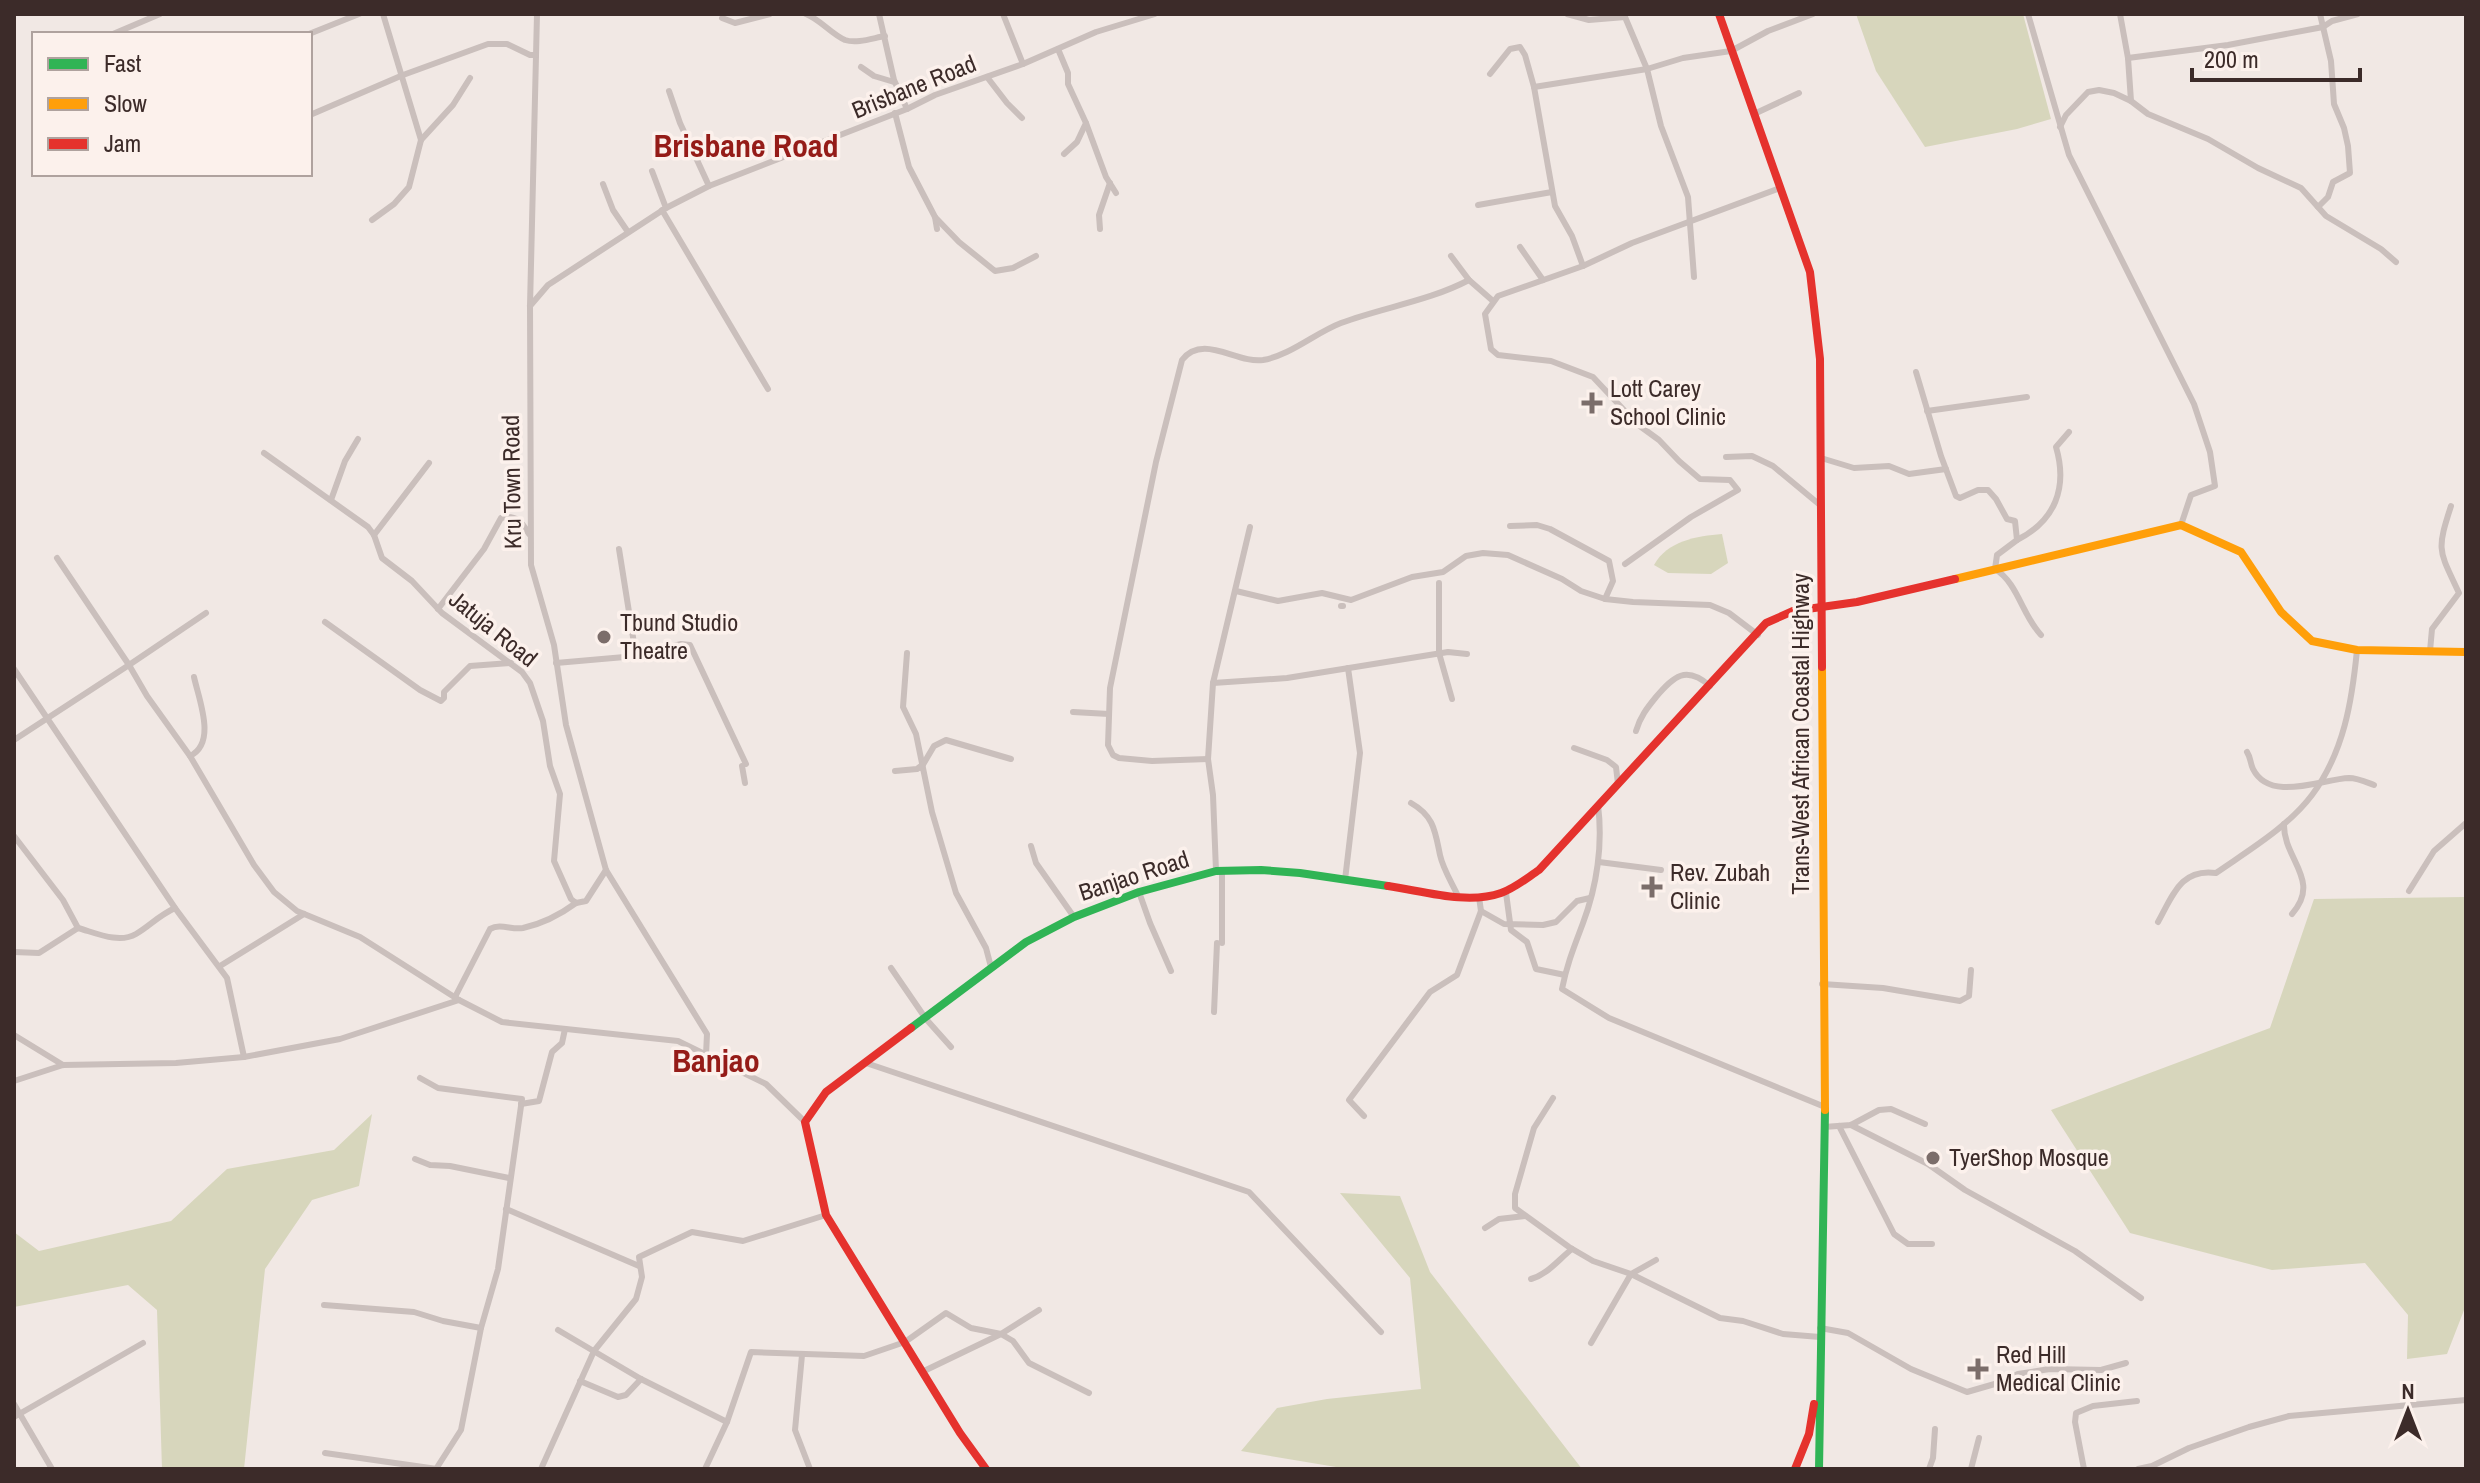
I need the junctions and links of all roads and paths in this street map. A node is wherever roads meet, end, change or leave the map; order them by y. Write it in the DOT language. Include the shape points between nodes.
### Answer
graph roads {
  1 [pos="160,14"];
  2 [pos="359,14"];
  3 [pos="383,14"];
  4 [pos="537,14"];
  5 [pos="770,14"];
  6 [pos="806,14"];
  7 [pos="879,14"];
  8 [pos="1003,14"];
  9 [pos="1155,14"];
  10 [pos="1567,14"];
  11 [pos="1719,14"];
  12 [pos="1813,14"];
  13 [pos="2028,14"];
  14 [pos="2120,14"];
  15 [pos="2320,14"];
  16 [pos="2358,14"];
  17 [pos="722,18"];
  18 [pos="2323,27"];
  19 [pos="118,32"];
  20 [pos="312,33"];
  21 [pos="886,39"];
  22 [pos="1058,49"];
  23 [pos="1731,51"];
  24 [pos="536,55"];
  25 [pos="2128,58"];
  26 [pos="1023,64"];
  27 [pos="861,67"];
  28 [pos="1647,69"];
  29 [pos="1490,74"];
  30 [pos="402,76"];
  31 [pos="987,77"];
  32 [pos="470,78"];
  33 [pos="894,82"];
  34 [pos="1534,87"];
  35 [pos="669,91"];
  36 [pos="1799,93"];
  37 [pos="2131,101"];
  38 [pos="907,109"];
  39 [pos="895,113"];
  40 [pos="312,114"];
  41 [pos="1754,114"];
  42 [pos="1022,118"];
  43 [pos="1086,123"];
  44 [pos="2060,127"];
  45 [pos="421,140"];
  46 [pos="1064,154"];
  47 [pos="652,171"];
  48 [pos="1110,183"];
  49 [pos="603,184"];
  50 [pos="709,186"];
  51 [pos="1780,188"];
  52 [pos="1552,192"];
  53 [pos="1116,193"];
  54 [pos="1478,205"];
  55 [pos="2318,207"];
  56 [pos="664,209"];
  57 [pos="935,217"];
  58 [pos="372,220"];
  59 [pos="1690,220"];
  60 [pos="937,229"];
  61 [pos="1100,229"];
  62 [pos="628,232"];
  63 [pos="1520,247"];
  64 [pos="1036,256"];
  65 [pos="1451,256"];
  66 [pos="2396,262"];
  67 [pos="1583,266"];
  68 [pos="1694,277"];
  69 [pos="1469,280"];
  70 [pos="1543,280"];
  71 [pos="1493,301"];
  72 [pos="530,306"];
  73 [pos="1916,372"];
  74 [pos="768,389"];
  75 [pos="2027,397"];
  76 [pos="1927,411"];
  77 [pos="2069,432"];
  78 [pos="358,439"];
  79 [pos="264,453"];
  80 [pos="1726,457"];
  81 [pos="1821,458"];
  82 [pos="429,463"];
  83 [pos="1946,469"];
  84 [pos="331,500"];
  85 [pos="1820,505"];
  86 [pos="2451,506"];
  87 [pos="2181,525"];
  88 [pos="1510,526"];
  89 [pos="1250,527"];
  90 [pos="530,534"];
  91 [pos="374,535"];
  92 [pos="2017,540"];
  93 [pos="619,549"];
  94 [pos="57,558"];
  95 [pos="1625,564"];
  96 [pos="1995,569"];
  97 [pos="1439,583"];
  98 [pos="1236,591"];
  99 [pos="1605,599"];
  100 [pos="1821,608"];
  101 [pos="438,609"];
  102 [pos="206,613"];
  103 [pos="325,622"];
  104 [pos="1758,635"];
  105 [pos="2041,635"];
  106 [pos="2357,650"];
  107 [pos="2430,651"];
  108 [pos="2466,652"];
  109 [pos="907,653"];
  110 [pos="1439,653"];
  111 [pos="1467,654"];
  112 [pos="636,656"];
  113 [pos="511,663"];
  114 [pos="556,663"];
  115 [pos="129,665"];
  116 [pos="1348,668"];
  117 [pos="14,669"];
  118 [pos="194,677"];
  119 [pos="1213,683"];
  120 [pos="1710,686"];
  121 [pos="1452,699"];
  122 [pos="1073,712"];
  123 [pos="1109,714"];
  124 [pos="48,719"];
  125 [pos="1636,731"];
  126 [pos="14,740"];
  127 [pos="1574,748"];
  128 [pos="2247,752"];
  129 [pos="190,756"];
  130 [pos="1011,759"];
  131 [pos="1208,759"];
  132 [pos="921,767"];
  133 [pos="895,771"];
  134 [pos="745,783"];
  135 [pos="2319,783"];
  136 [pos="1618,784"];
  137 [pos="2374,785"];
  138 [pos="1411,803"];
  139 [pos="1598,805"];
  140 [pos="2466,823"];
  141 [pos="2284,824"];
  142 [pos="14,836"];
  143 [pos="1031,846"];
  144 [pos="1599,862"];
  145 [pos="606,870"];
  146 [pos="1661,870"];
  147 [pos="1219,871"];
  148 [pos="1345,880"];
  149 [pos="2409,891"];
  150 [pos="1139,892"];
  151 [pos="1506,893"];
  152 [pos="1458,896"];
  153 [pos="1479,897"];
  154 [pos="1590,898"];
  155 [pos="576,903"];
  156 [pos="175,908"];
  157 [pos="1481,911"];
  158 [pos="304,914"];
  159 [pos="2292,914"];
  160 [pos="1074,917"];
  161 [pos="2158,922"];
  162 [pos="1510,923"];
  163 [pos="78,928"];
  164 [pos="14,952"];
  165 [pos="220,966"];
  166 [pos="991,967"];
  167 [pos="891,968"];
  168 [pos="1971,970"];
  169 [pos="1171,971"];
  170 [pos="1565,975"];
  171 [pos="1822,984"];
  172 [pos="457,998"];
  173 [pos="1214,1012"];
  174 [pos="926,1019"];
  175 [pos="565,1029"];
  176 [pos="14,1035"];
  177 [pos="951,1047"];
  178 [pos="706,1055"];
  179 [pos="244,1057"];
  180 [pos="866,1063"];
  181 [pos="63,1065"];
  182 [pos="420,1078"];
  183 [pos="14,1081"];
  184 [pos="1553,1098"];
  185 [pos="521,1104"];
  186 [pos="1825,1107"];
  187 [pos="1364,1116"];
  188 [pos="805,1122"];
  189 [pos="1925,1124"];
  190 [pos="1851,1125"];
  191 [pos="1839,1126"];
  192 [pos="1824,1127"];
  193 [pos="415,1159"];
  194 [pos="509,1178"];
  195 [pos="506,1209"];
  196 [pos="826,1215"];
  197 [pos="1525,1216"];
  198 [pos="1485,1228"];
  199 [pos="1932,1244"];
  200 [pos="1572,1249"];
  201 [pos="1656,1260"];
  202 [pos="639,1266"];
  203 [pos="1631,1274"];
  204 [pos="1531,1279"];
  205 [pos="2141,1298"];
  206 [pos="324,1305"];
  207 [pos="1039,1310"];
  208 [pos="481,1328"];
  209 [pos="558,1330"];
  210 [pos="1381,1332"];
  211 [pos="1001,1334"];
  212 [pos="1820,1337"];
  213 [pos="905,1342"];
  214 [pos="143,1343"];
  215 [pos="1591,1343"];
  216 [pos="594,1351"];
  217 [pos="802,1355"];
  218 [pos="2126,1363"];
  219 [pos="924,1371"];
  220 [pos="641,1379"];
  221 [pos="580,1381"];
  222 [pos="1089,1393"];
  223 [pos="2466,1400"];
  224 [pos="2137,1401"];
  225 [pos="14,1404"];
  226 [pos="17,1415"];
  227 [pos="727,1422"];
  228 [pos="1935,1429"];
  229 [pos="1979,1438"];
  230 [pos="325,1453"];
  231 [pos="373,1459"];
  232 [pos="52,1469"];
  233 [pos="370,1469"];
  234 [pos="437,1469"];
  235 [pos="541,1469"];
  236 [pos="705,1469"];
  237 [pos="810,1469"];
  238 [pos="986,1469"];
  239 [pos="1795,1469"];
  240 [pos="1819,1469"];
  241 [pos="1929,1469"];
  242 [pos="1971,1469"];
  243 [pos="2084,1469"];
  244 [pos="2138,1469"];
  1 -- 19 [label="street"];
  2 -- 20 [label="street"];
  3 -- 30 [label="street"];
  4 -- 24 [label="street, Kru Town Road"];
  5 -- 17 [label="street" via="735,23"];
  6 -- 21 [label="street" via="846,40"];
  7 -- 21 [label="street"];
  8 -- 26 [label="street"];
  9 -- 22 [label="street, Brisbane Road"];
  10 -- 28 [label="street" via="1589,20 1625,17"];
  11 -- 23 [label="main road, Trans-West African Coastal Highway"];
  12 -- 23 [label="street"];
  13 -- 44 [label="street"];
  14 -- 25 [label="street"];
  15 -- 18 [label="street"];
  16 -- 18 [label="street"];
  18 -- 25 [label="street"];
  18 -- 55 [label="street" via="2350,173 2333,182"];
  21 -- 33 [label="street"];
  22 -- 26 [label="street, Brisbane Road"];
  22 -- 43 [label="street"];
  23 -- 28 [label="street"];
  23 -- 41 [label="main road, Trans-West African Coastal Highway"];
  24 -- 30 [label="street" via="507,44 488,44"];
  24 -- 72 [label="street, Kru Town Road"];
  25 -- 37 [label="street"];
  26 -- 31 [label="street, Brisbane Road"];
  27 -- 33 [label="street"];
  28 -- 34 [label="street"];
  28 -- 59 [label="street" via="1661,126 1688,197"];
  29 -- 34 [label="street" via="1510,49 1520,47"];
  30 -- 40 [label="street"];
  30 -- 45 [label="street"];
  31 -- 38 [label="street, Brisbane Road"];
  31 -- 42 [label="street"];
  32 -- 45 [label="street"];
  33 -- 38 [label="street"];
  34 -- 52 [label="street"];
  35 -- 50 [label="street"];
  36 -- 41 [label="street"];
  37 -- 44 [label="street" via="2114,93 2088,92"];
  37 -- 55 [label="street" via="2301,188"];
  38 -- 39 [label="street, Brisbane Road"];
  39 -- 50 [label="street, Brisbane Road"];
  39 -- 57 [label="street" via="909,167"];
  41 -- 51 [label="main road, Trans-West African Coastal Highway"];
  43 -- 46 [label="street"];
  43 -- 48 [label="street"];
  44 -- 87 [label="street" via="2205,434 2215,486 2191,495"];
  45 -- 58 [label="street" via="409,187"];
  47 -- 56 [label="street"];
  48 -- 53 [label="street"];
  48 -- 61 [label="street"];
  49 -- 62 [label="street"];
  50 -- 56 [label="street, Brisbane Road"];
  51 -- 59 [label="street"];
  51 -- 81 [label="main road, Trans-West African Coastal Highway" via="1799,236 1815,303"];
  52 -- 54 [label="street"];
  52 -- 67 [label="street"];
  55 -- 66 [label="street"];
  56 -- 62 [label="street, Brisbane Road"];
  56 -- 74 [label="street"];
  57 -- 60 [label="street"];
  57 -- 64 [label="street" via="995,271"];
  59 -- 67 [label="street"];
  59 -- 68 [label="street"];
  62 -- 72 [label="street, Brisbane Road" via="548,285"];
  63 -- 70 [label="street"];
  65 -- 69 [label="street"];
  67 -- 70 [label="street"];
  69 -- 71 [label="street"];
  69 -- 123 [label="street" via="1444,294 1318,332 1277,356 1261,360 1215,350 1188,352 1156,462"];
  70 -- 71 [label="street"];
  71 -- 95 [label="street" via="1485,314 1486,326 1491,349 1498,355 1551,361 1593,377 1700,479 1730,480 1738,490"];
  72 -- 90 [label="street, Kru Town Road"];
  73 -- 76 [label="street"];
  75 -- 76 [label="street"];
  76 -- 83 [label="street"];
  77 -- 92 [label="street" via="2056,447 2062,465 2057,502 2038,530"];
  78 -- 84 [label="street"];
  79 -- 84 [label="street, Jatuja Road"];
  80 -- 85 [label="street" via="1752,456 1773,466"];
  81 -- 83 [label="street" via="1854,468 1889,466 1909,474"];
  81 -- 85 [label="main road, Trans-West African Coastal Highway"];
  82 -- 91 [label="street"];
  83 -- 92 [label="street" via="1960,498 1988,490 2007,519 2015,521"];
  84 -- 91 [label="street, Jatuja Road"];
  85 -- 100 [label="main road, Trans-West African Coastal Highway"];
  86 -- 107 [label="street" via="2440,549 2459,593 2432,629"];
  87 -- 96 [label="main road, Banjao Road"];
  87 -- 106 [label="main road" via="2241,552 2281,612 2312,641"];
  88 -- 99 [label="street" via="1550,529 1609,561 1613,581"];
  89 -- 98 [label="street"];
  90 -- 101 [label="street" via="518,519 501,518"];
  90 -- 114 [label="street, Kru Town Road" via="531,565"];
  91 -- 101 [label="street, Jatuja Road" via="382,558"];
  92 -- 96 [label="street" via="1997,555"];
  93 -- 112 [label="street"];
  94 -- 115 [label="street"];
  96 -- 100 [label="main road, Banjao Road"];
  96 -- 105 [label="street" via="2014,588 2029,623"];
  97 -- 110 [label="street"];
  98 -- 99 [label="street" via="1278,601 1322,593 1351,600 1412,577 1443,572 1466,556 1483,553 1508,555"];
  98 -- 119 [label="street"];
  99 -- 104 [label="street" via="1710,605"];
  100 -- 104 [label="main road, Banjao Road" via="1780,615"];
  100 -- 171 [label="main road, Trans-West African Coastal Highway"];
  101 -- 113 [label="street, Jatuja Road"];
  102 -- 115 [label="street"];
  103 -- 113 [label="street" via="441,701 470,666"];
  104 -- 120 [label="main road, Banjao Road"];
  106 -- 107 [label="main road"];
  106 -- 135 [label="street" via="2341,744"];
  107 -- 108 [label="main road"];
  109 -- 132 [label="street" via="903,707 916,734"];
  110 -- 111 [label="street"];
  110 -- 116 [label="street"];
  110 -- 121 [label="street"];
  112 -- 114 [label="street"];
  112 -- 134 [label="street" via="690,645 744,765"];
  113 -- 155 [label="street, Jatuja Road" via="530,683 543,721 560,794 554,861"];
  114 -- 145 [label="street, Kru Town Road" via="566,725"];
  115 -- 124 [label="street"];
  115 -- 129 [label="street"];
  116 -- 119 [label="street"];
  116 -- 148 [label="street" via="1360,753"];
  117 -- 124 [label="street"];
  118 -- 129 [label="street" via="206,737"];
  119 -- 131 [label="street"];
  120 -- 125 [label="street" via="1698,676 1672,679 1640,718"];
  120 -- 136 [label="main road, Banjao Road"];
  122 -- 123 [label="street"];
  123 -- 131 [label="street" via="1108,750 1119,758"];
  124 -- 126 [label="street"];
  124 -- 156 [label="street"];
  127 -- 136 [label="street" via="1616,767"];
  128 -- 135 [label="street" via="2253,770 2265,781 2289,789"];
  129 -- 158 [label="street" via="254,865 274,892"];
  130 -- 132 [label="street" via="946,740 934,746"];
  131 -- 147 [label="street"];
  132 -- 133 [label="street"];
  132 -- 166 [label="street" via="956,893"];
  135 -- 137 [label="street" via="2352,778"];
  135 -- 141 [label="street"];
  136 -- 139 [label="main road, Banjao Road"];
  138 -- 152 [label="street" via="1434,822 1441,857"];
  139 -- 144 [label="street"];
  139 -- 151 [label="main road, Banjao Road" via="1539,870"];
  140 -- 149 [label="street" via="2434,851"];
  141 -- 159 [label="street" via="2288,851 2303,877 2301,903"];
  141 -- 161 [label="street" via="2216,873 2189,875"];
  142 -- 163 [label="street"];
  143 -- 160 [label="street" via="1036,863"];
  144 -- 146 [label="street"];
  144 -- 154 [label="street"];
  145 -- 155 [label="street" via="586,901"];
  145 -- 178 [label="street, Kru Town Road" via="707,1034"];
  147 -- 148 [label="main road, Banjao Road"];
  147 -- 150 [label="main road, Banjao Road"];
  147 -- 173 [label="street"];
  148 -- 152 [label="main road, Banjao Road"];
  150 -- 160 [label="main road, Banjao Road"];
  150 -- 169 [label="street"];
  151 -- 153 [label="main road, Banjao Road"];
  151 -- 162 [label="street"];
  152 -- 153 [label="main road, Banjao Road"];
  153 -- 157 [label="street"];
  154 -- 162 [label="street" via="1577,901 1556,922"];
  154 -- 170 [label="street"];
  155 -- 172 [label="street" via="521,928 490,929"];
  156 -- 163 [label="street" via="134,936 112,938"];
  156 -- 165 [label="street"];
  157 -- 162 [label="street"];
  157 -- 187 [label="street" via="1457,975 1430,992 1349,1100"];
  158 -- 165 [label="street"];
  158 -- 172 [label="street" via="360,937"];
  160 -- 166 [label="main road, Banjao Road"];
  162 -- 170 [label="street" via="1527,942 1536,969"];
  163 -- 164 [label="street" via="39,953"];
  165 -- 179 [label="street" via="231,989"];
  166 -- 174 [label="main road, Banjao Road"];
  167 -- 174 [label="street"];
  168 -- 171 [label="street" via="1969,996 1960,1001"];
  170 -- 186 [label="street" via="1562,989 1609,1018"];
  171 -- 186 [label="main road, Trans-West African Coastal Highway"];
  172 -- 175 [label="street" via="502,1022"];
  172 -- 179 [label="street" via="340,1039"];
  174 -- 177 [label="street"];
  174 -- 180 [label="main road, Banjao Road"];
  175 -- 178 [label="street" via="678,1041"];
  175 -- 185 [label="street" via="562,1043 552,1052 539,1101"];
  176 -- 181 [label="street"];
  178 -- 188 [label="street" via="766,1084"];
  179 -- 181 [label="street"];
  180 -- 188 [label="main road, Banjao Road" via="826,1092"];
  180 -- 210 [label="street" via="1249,1192"];
  181 -- 183 [label="street"];
  182 -- 185 [label="street" via="438,1088 522,1099"];
  184 -- 197 [label="street" via="1534,1128 1515,1194 1514,1206"];
  185 -- 194 [label="street"];
  186 -- 192 [label="main road, Trans-West African Coastal Highway"];
  188 -- 196 [label="main road"];
  189 -- 190 [label="street" via="1891,1109"];
  190 -- 191 [label="street"];
  190 -- 205 [label="street" via="2075,1251"];
  191 -- 192 [label="street"];
  191 -- 199 [label="street" via="1894,1234 1908,1244"];
  192 -- 212 [label="main road, Trans-West African Coastal Highway"];
  193 -- 194 [label="street"];
  194 -- 195 [label="street"];
  195 -- 202 [label="street"];
  195 -- 208 [label="street" via="498,1269"];
  196 -- 202 [label="street" via="743,1241 692,1232 639,1257"];
  196 -- 213 [label="main road"];
  197 -- 198 [label="street" via="1499,1219"];
  197 -- 200 [label="street"];
  200 -- 203 [label="street"];
  200 -- 204 [label="street" via="1545,1275"];
  201 -- 203 [label="street"];
  202 -- 216 [label="street" via="636,1299"];
  203 -- 212 [label="street" via="1720,1318"];
  203 -- 215 [label="street"];
  206 -- 208 [label="street" via="414,1312"];
  207 -- 211 [label="street"];
  208 -- 234 [label="street" via="461,1430"];
  209 -- 216 [label="street"];
  211 -- 213 [label="street" via="971,1328 946,1313"];
  211 -- 219 [label="street"];
  211 -- 222 [label="street" via="1029,1363"];
  212 -- 218 [label="street" via="1848,1333 1911,1369 1967,1392 2018,1374 2101,1370"];
  212 -- 239 [label="main road" via="1812,1418"];
  212 -- 240 [label="main road, Trans-West African Coastal Highway"];
  213 -- 217 [label="street" via="864,1356"];
  213 -- 219 [label="main road"];
  214 -- 226 [label="street"];
  216 -- 220 [label="street"];
  216 -- 221 [label="street"];
  217 -- 227 [label="street" via="751,1352"];
  217 -- 237 [label="street" via="795,1430"];
  219 -- 238 [label="main road"];
  220 -- 221 [label="street" via="618,1397"];
  220 -- 227 [label="street"];
  221 -- 235 [label="street"];
  223 -- 244 [label="street" via="2289,1416"];
  224 -- 243 [label="street" via="2076,1413"];
  225 -- 226 [label="street"];
  226 -- 232 [label="street"];
  227 -- 236 [label="street"];
  228 -- 241 [label="street"];
  229 -- 242 [label="street"];
  230 -- 231 [label="street"];
  231 -- 233 [label="street"];
  231 -- 234 [label="street"];
}
